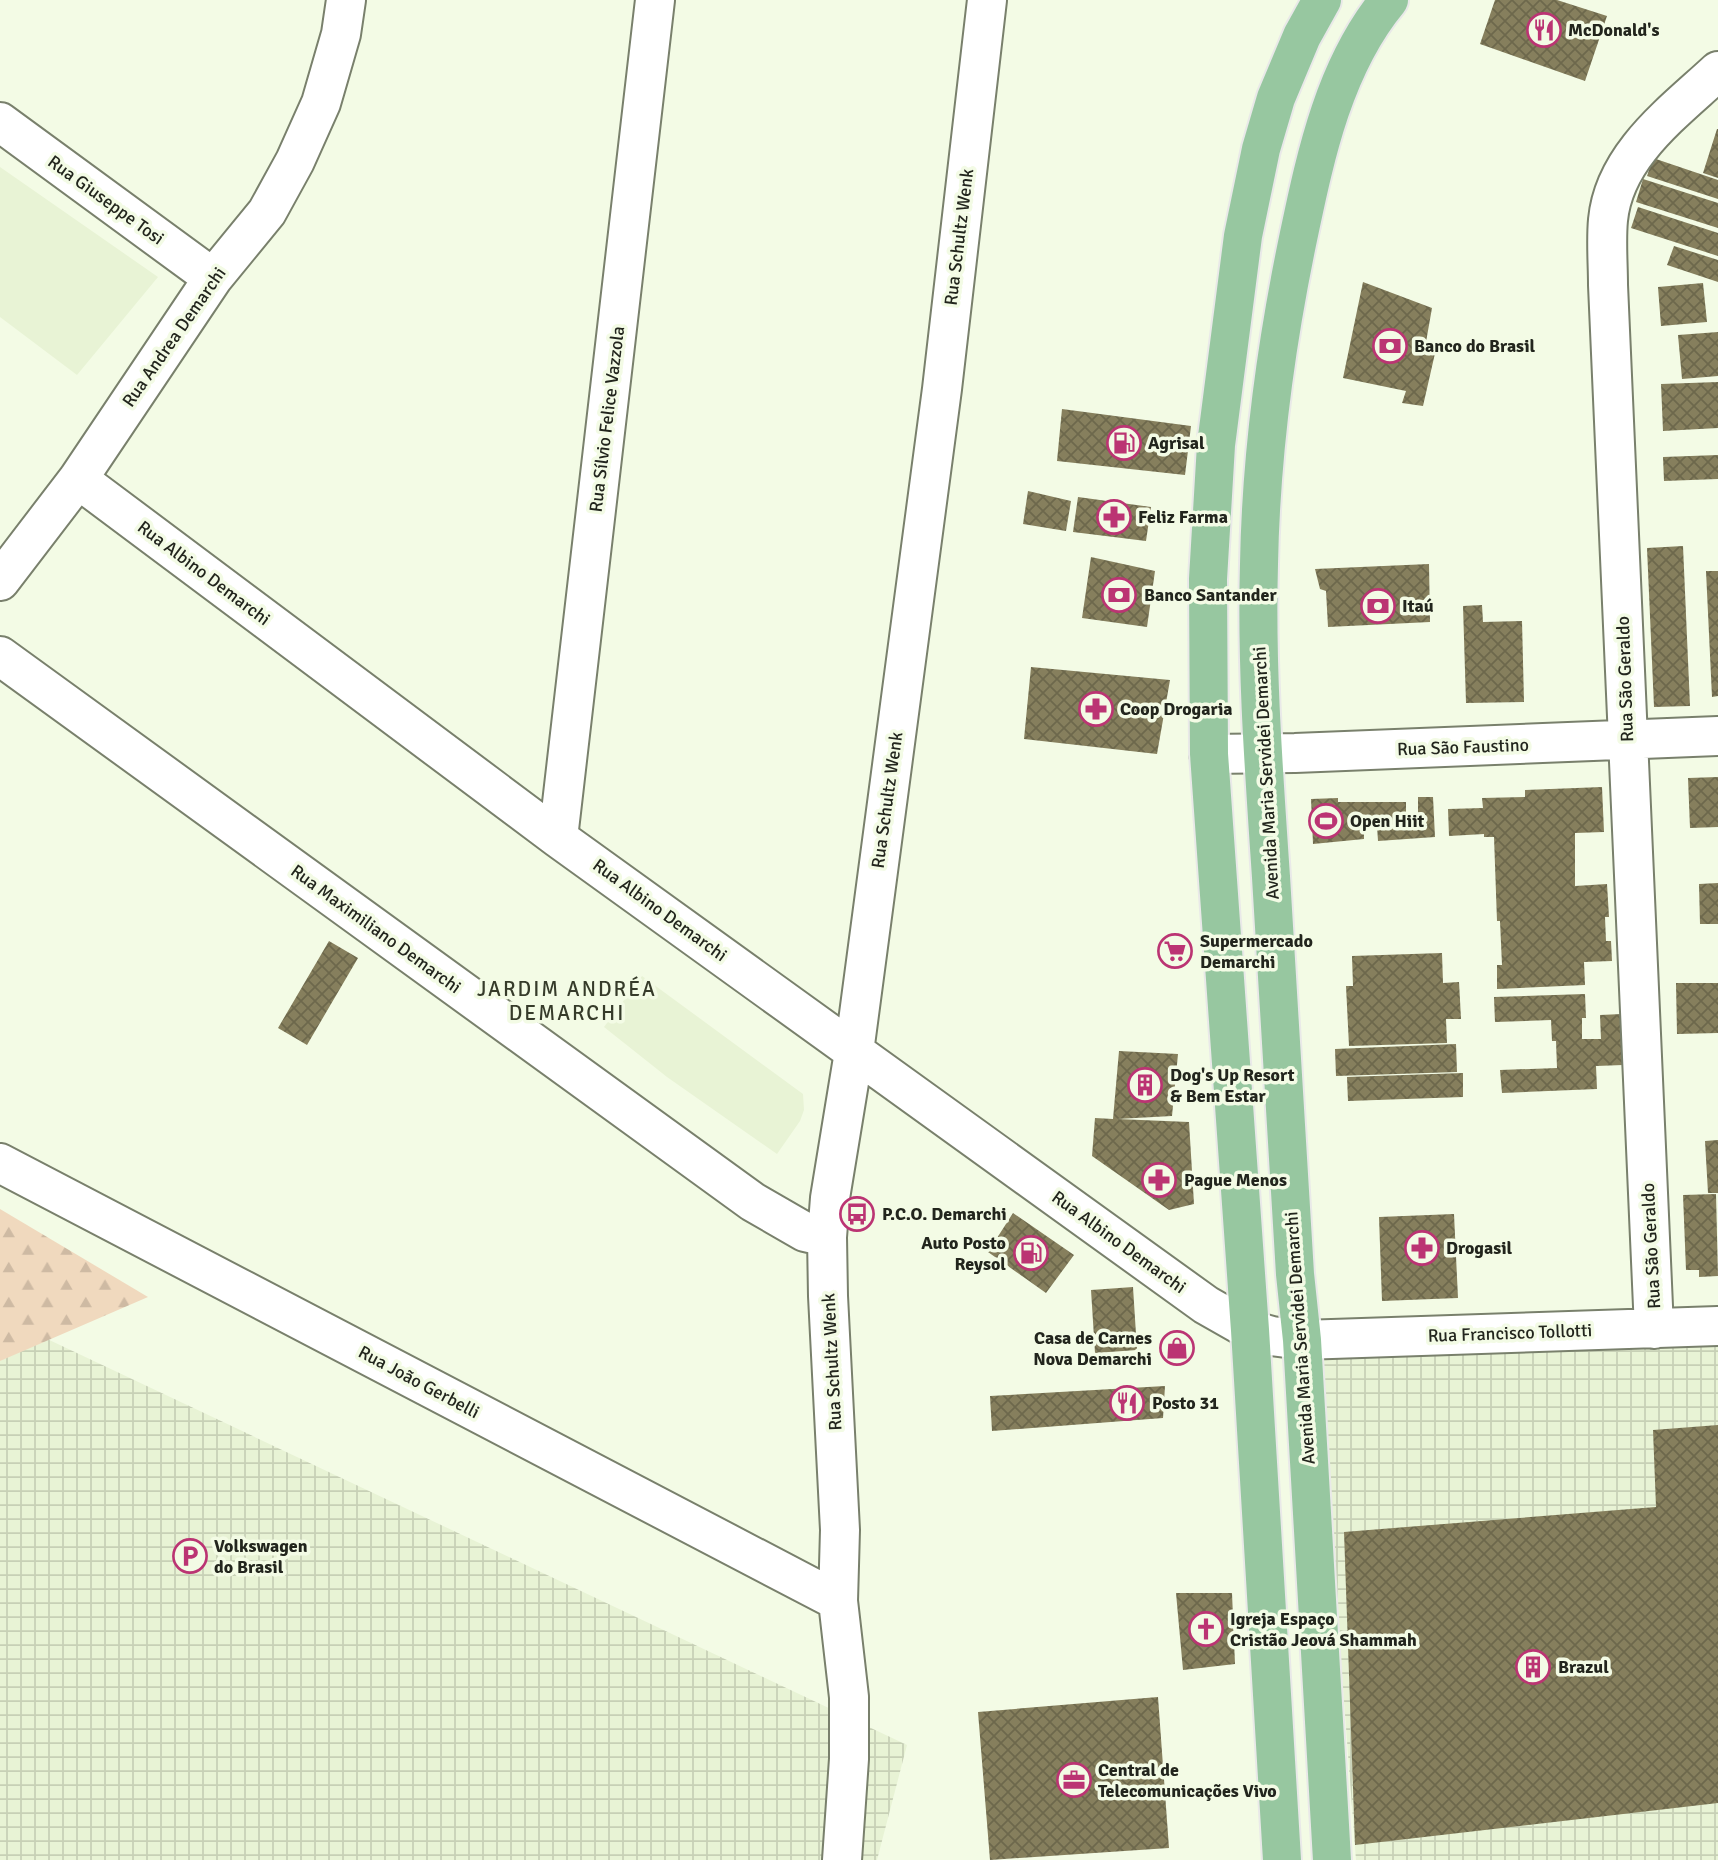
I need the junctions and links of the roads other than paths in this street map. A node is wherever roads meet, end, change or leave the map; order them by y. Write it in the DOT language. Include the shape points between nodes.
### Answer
graph roads {
  1 [pos="346,0"];
  2 [pos="655,0"];
  3 [pos="987,0"];
  4 [pos="1322,0"];
  5 [pos="1390,0"];
  6 [pos="1718,71"];
  7 [pos="0,122"];
  8 [pos="213,278"];
  9 [pos="78,478"];
  10 [pos="0,581"];
  11 [pos="0,656"];
  12 [pos="1718,736"];
  13 [pos="1627,741"];
  14 [pos="1209,754"];
  15 [pos="1263,754"];
  16 [pos="558,838"];
  17 [pos="854,1052"];
  18 [pos="0,1163"];
  19 [pos="827,1237"];
  20 [pos="1718,1326"];
  21 [pos="1654,1329"];
  22 [pos="1250,1330"];
  23 [pos="1302,1340"];
  24 [pos="838,1601"];
  25 [pos="842,1860"];
  26 [pos="1282,1860"];
  27 [pos="1332,1860"];
  1 -- 8 [label="street, Rua Andrea Demarchi" via="321,103 295,161 267,212"];
  2 -- 16 [label="street, Rua Sílvio Felice Vazzola"];
  3 -- 17 [label="street, Rua Schultz Wenk" via="942,389"];
  4 -- 14 [label="main road" via="1301,36 1276,99 1243,236 1222,382 1210,521"];
  5 -- 15 [label="main road, Avenida Maria Servidei Demarchi" via="1369,24 1330,109 1286,297 1262,501"];
  6 -- 13 [label="street, Rua São Geraldo" via="1645,140 1619,176 1608,218"];
  7 -- 8 [label="street, Rua Giuseppe Tosi"];
  8 -- 9 [label="street, Rua Andrea Demarchi"];
  9 -- 10 [label="street, Rua Andrea Demarchi"];
  9 -- 16 [label="street, Rua Albino Demarchi"];
  11 -- 19 [label="street, Rua Maximiliano Demarchi" via="753,1202 805,1232"];
  12 -- 13 [label="street, Rua São Faustino"];
  13 -- 15 [label="street, Rua São Faustino"];
  13 -- 21 [label="street, Rua São Geraldo"];
  14 -- 15 [label="street, Rua São Faustino"];
  14 -- 22 [label="main road"];
  15 -- 23 [label="main road, Avenida Maria Servidei Demarchi"];
  16 -- 17 [label="street, Rua Albino Demarchi"];
  17 -- 19 [label="street, Rua Schultz Wenk"];
  17 -- 22 [label="street, Rua Albino Demarchi" via="1206,1304"];
  18 -- 24 [label="street, Rua João Gerbelli"];
  19 -- 24 [label="street, Rua Schultz Wenk" via="840,1530"];
  20 -- 21 [label="street, Rua Francisco Tollotti"];
  21 -- 23 [label="street, Rua Francisco Tollotti"];
  22 -- 23 [label="street, Rua Albino Demarchi"];
  22 -- 26 [label="main road"];
  23 -- 27 [label="main road, Avenida Maria Servidei Demarchi"];
  24 -- 25 [label="street, Rua Schultz Wenk" via="849,1697"];
}
